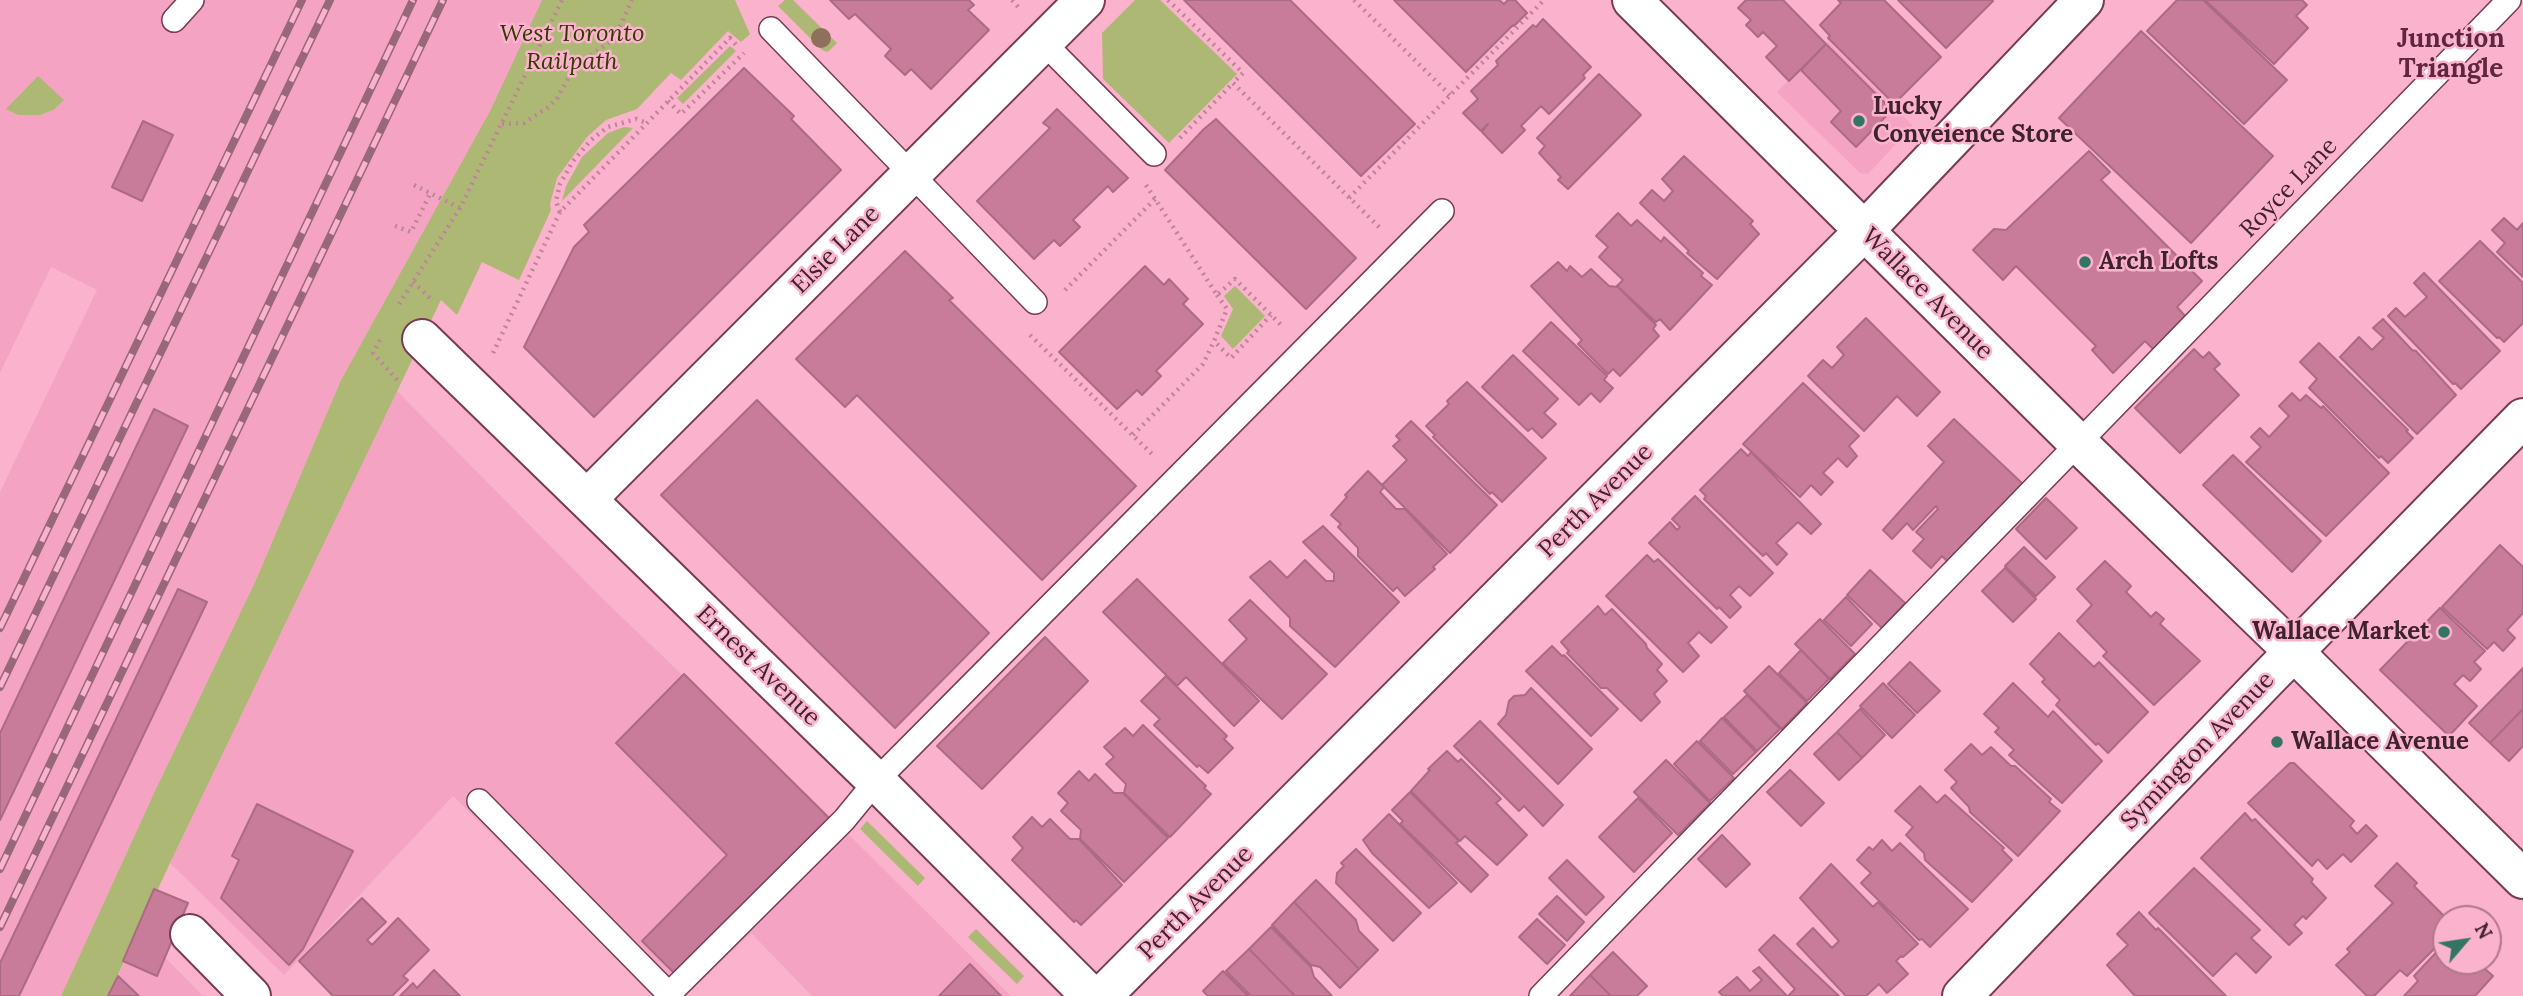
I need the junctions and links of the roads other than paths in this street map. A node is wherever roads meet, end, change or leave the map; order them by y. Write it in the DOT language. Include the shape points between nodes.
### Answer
graph roads {
  1 [pos="192,0"];
  2 [pos="1085,0"];
  3 [pos="2084,0"];
  4 [pos="2509,0"];
  5 [pos="1636,1"];
  6 [pos="174,20"];
  7 [pos="771,29"];
  8 [pos="1043,42"];
  9 [pos="1154,154"];
  10 [pos="911,175"];
  11 [pos="1442,211"];
  12 [pos="1864,231"];
  13 [pos="1035,302"];
  14 [pos="422,339"];
  15 [pos="2523,418"];
  16 [pos="2078,443"];
  17 [pos="587,499"];
  18 [pos="2294,652"];
  19 [pos="876,781"];
  20 [pos="479,800"];
  21 [pos="2522,876"];
  22 [pos="191,934"];
  23 [pos="668,995"];
  24 [pos="251,996"];
  25 [pos="1091,996"];
  26 [pos="1102,996"];
  27 [pos="1541,996"];
  28 [pos="1962,996"];
  1 -- 6 [label="lane"];
  2 -- 8 [label="street, Elsie Lane"];
  3 -- 12 [label="street, Perth Avenue"];
  4 -- 16 [label="lane, Royce Lane"];
  5 -- 12 [label="street, Wallace Avenue"];
  7 -- 10 [label="lane"];
  8 -- 9 [label="lane"];
  8 -- 10 [label="street, Elsie Lane"];
  10 -- 13 [label="lane"];
  10 -- 17 [label="street, Elsie Lane"];
  11 -- 19 [label="lane"];
  12 -- 16 [label="street, Wallace Avenue"];
  12 -- 26 [label="street, Perth Avenue"];
  14 -- 17 [label="street, Ernest Avenue"];
  15 -- 18 [label="street, Symington Avenue"];
  16 -- 18 [label="street, Wallace Avenue"];
  16 -- 27 [label="lane, Royce Lane"];
  17 -- 19 [label="street, Ernest Avenue"];
  18 -- 21 [label="street, Wallace Avenue"];
  18 -- 28 [label="street, Symington Avenue"];
  19 -- 23 [label="lane" via="844,820"];
  19 -- 25 [label="street, Ernest Avenue"];
  20 -- 23 [label="lane"];
  22 -- 24 [label="street"];
}
